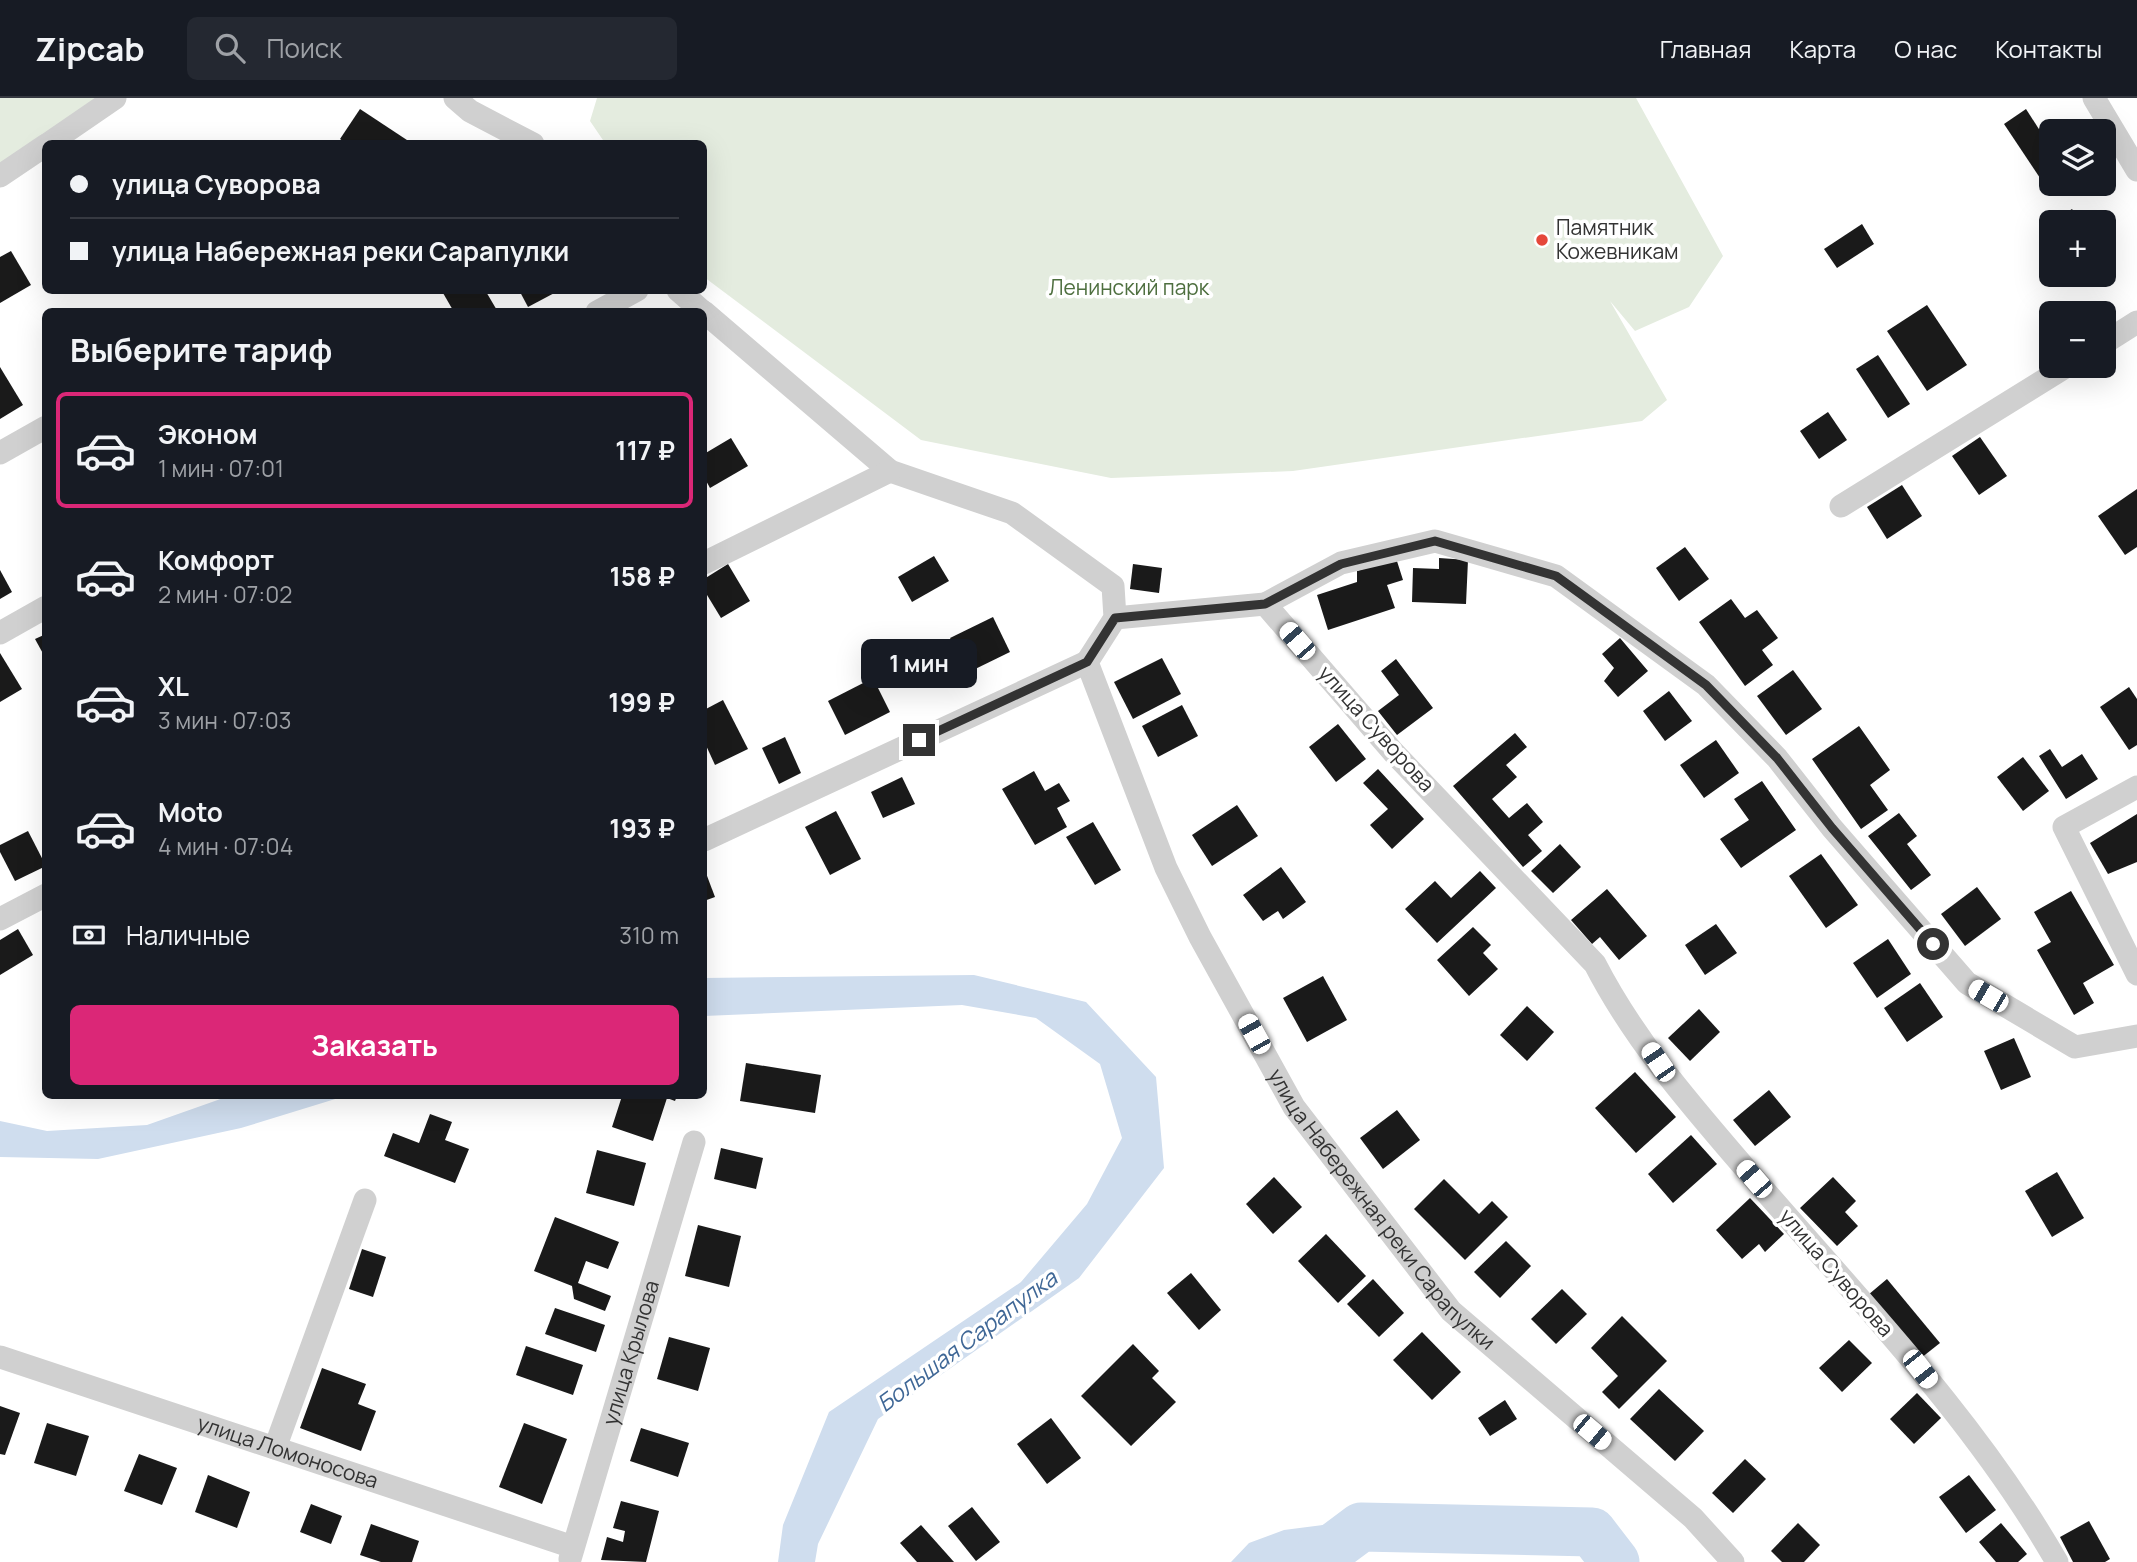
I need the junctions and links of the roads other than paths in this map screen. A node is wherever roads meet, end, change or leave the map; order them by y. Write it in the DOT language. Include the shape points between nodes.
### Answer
graph roads {
  1 [pos="115,98"];
  2 [pos="455,98"];
  3 [pos="2094,98"];
  4 [pos="53,140"];
  5 [pos="525,140"];
  6 [pos="42,147"];
  7 [pos="2137,170"];
  8 [pos="0,176"];
  9 [pos="630,294"];
  10 [pos="683,294"];
  11 [pos="604,308"];
  12 [pos="698,308"];
  13 [pos="707,315"];
  14 [pos="2137,322"];
  15 [pos="2116,335"];
  16 [pos="2048,378"];
  17 [pos="42,429"];
  18 [pos="0,453"];
  19 [pos="890,471"];
  20 [pos="1841,506"];
  21 [pos="707,562"];
  22 [pos="1265,604"];
  23 [pos="42,609"];
  24 [pos="1115,618"];
  25 [pos="0,632"];
  26 [pos="1087,662"];
  27 [pos="2137,787"];
  28 [pos="707,839"];
  29 [pos="42,897"];
  30 [pos="0,919"];
  31 [pos="2137,974"];
  32 [pos="2137,1036"];
  33 [pos="694,1142"];
  34 [pos="365,1200"];
  35 [pos="0,1357"];
  36 [pos="275,1448"];
  37 [pos="571,1555"];
  38 [pos="1733,1562"];
  39 [pos="2057,1562"];
  1 -- 4 [label="street"];
  2 -- 5 [label="street"];
  3 -- 7 [label="street"];
  6 -- 8 [label="street"];
  9 -- 11 [label="street"];
  10 -- 12 [label="street"];
  13 -- 19 [label="street"];
  14 -- 15 [label="street"];
  16 -- 20 [label="street"];
  17 -- 18 [label="street"];
  19 -- 21 [label="street"];
  19 -- 24 [label="street" via="1012,513 1113,586"];
  22 -- 24 [label="street"];
  22 -- 32 [label="street" via="1341,564 1435,541 1556,576 1706,685 1777,758 1966,983 2075,1047"];
  22 -- 39 [label="street, улица Суворова" via="1394,753 1595,964 1670,1081 1920,1369 2027,1509"];
  23 -- 25 [label="street"];
  24 -- 26 [label="street"];
  26 -- 28 [label="street"];
  26 -- 38 [label="street, улица Набережная реки Сарапулки" via="1166,868 1294,1107 1451,1311 1693,1518"];
  27 -- 31 [label="street" via="2064,827"];
  29 -- 30 [label="street"];
  33 -- 37 [label="street, улица Крылова"];
  34 -- 36 [label="street"];
  35 -- 36 [label="street, улица Ломоносова"];
  36 -- 37 [label="street, улица Ломоносова"];
}
